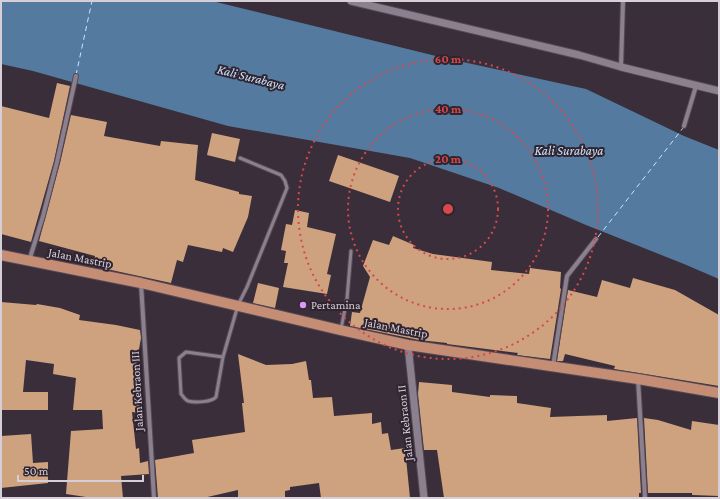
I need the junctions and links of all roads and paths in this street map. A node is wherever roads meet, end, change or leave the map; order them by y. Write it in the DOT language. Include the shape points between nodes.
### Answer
graph roads {
  1 [pos="351,1"];
  2 [pos="623,1"];
  3 [pos="620,67"];
  4 [pos="76,76"];
  5 [pos="696,86"];
  6 [pos="719,91"];
  7 [pos="684,126"];
  8 [pos="240,158"];
  9 [pos="596,239"];
  10 [pos="351,251"];
  11 [pos="1,255"];
  12 [pos="29,261"];
  13 [pos="141,283"];
  14 [pos="238,305"];
  15 [pos="340,330"];
  16 [pos="408,345"];
  17 [pos="222,357"];
  18 [pos="553,366"];
  19 [pos="638,379"];
  20 [pos="719,393"];
  21 [pos="154,498"];
  22 [pos="424,498"];
  23 [pos="645,498"];
  1 -- 3 [label="street"];
  2 -- 3 [label="street"];
  3 -- 5 [label="street"];
  4 -- 12 [label="street" via="45,208"];
  5 -- 6 [label="street"];
  5 -- 7 [label="street"];
  8 -- 14 [label="lane" via="281,175 288,188"];
  9 -- 18 [label="street" via="567,276"];
  10 -- 15 [label="lane" via="347,299"];
  11 -- 12 [label="main road, Jalan Mastrip"];
  12 -- 13 [label="main road, Jalan Mastrip"];
  13 -- 14 [label="main road, Jalan Mastrip"];
  13 -- 21 [label="street, Jalan Kebraon III"];
  14 -- 15 [label="main road, Jalan Mastrip"];
  14 -- 17 [label="lane"];
  15 -- 16 [label="main road, Jalan Mastrip"];
  16 -- 18 [label="main road, Jalan Mastrip"];
  16 -- 22 [label="street, Jalan Kebraon II"];
  17 -- 17 [label="lane" via="186,352 182,354 181,394 184,398 214,400"];
  18 -- 19 [label="main road, Jalan Mastrip"];
  19 -- 20 [label="main road, Jalan Mastrip"];
  19 -- 23 [label="street"];
}
